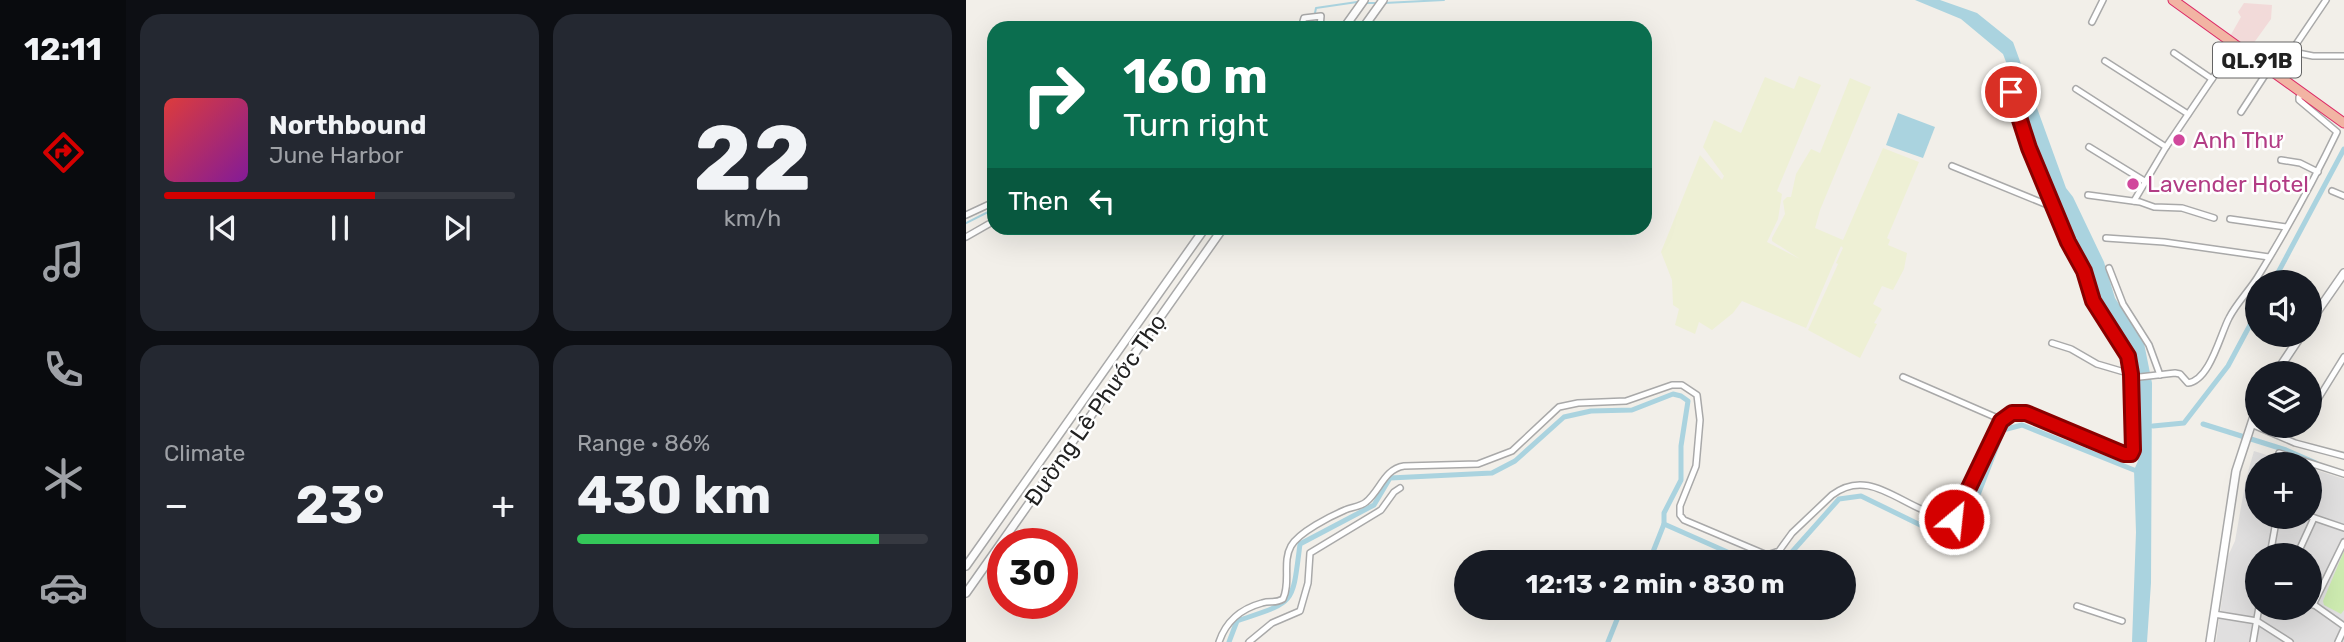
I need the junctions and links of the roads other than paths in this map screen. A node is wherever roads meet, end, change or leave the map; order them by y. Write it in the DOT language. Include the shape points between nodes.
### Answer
graph roads {
  1 [pos="1364,0"];
  2 [pos="1383,0"];
  3 [pos="2103,0"];
  4 [pos="2173,0"];
  5 [pos="2326,0"];
  6 [pos="1303,21"];
  7 [pos="1321,21"];
  8 [pos="1349,21"];
  9 [pos="1368,21"];
  10 [pos="2092,23"];
  11 [pos="2235,45"];
  12 [pos="2293,52"];
  13 [pos="2174,53"];
  14 [pos="2344,56"];
  15 [pos="2105,61"];
  16 [pos="2273,72"];
  17 [pos="2212,79"];
  18 [pos="2076,89"];
  19 [pos="2011,92"];
  20 [pos="2304,94"];
  21 [pos="2241,112"];
  22 [pos="2188,114"];
  23 [pos="2342,121"];
  24 [pos="2090,147"];
  25 [pos="2166,147"];
  26 [pos="2281,160"];
  27 [pos="1952,166"];
  28 [pos="2318,172"];
  29 [pos="2146,182"];
  30 [pos="2332,191"];
  31 [pos="2088,195"];
  32 [pos="2344,196"];
  33 [pos="2134,201"];
  34 [pos="987,205"];
  35 [pos="2054,208"];
  36 [pos="966,215"];
  37 [pos="2214,218"];
  38 [pos="2230,219"];
  39 [pos="987,225"];
  40 [pos="2286,227"];
  41 [pos="1200,235"];
  42 [pos="1218,235"];
  43 [pos="966,237"];
  44 [pos="2106,238"];
  45 [pos="2269,257"];
  46 [pos="2109,268"];
  47 [pos="2344,273"];
  48 [pos="2322,305"];
  49 [pos="2052,343"];
  50 [pos="2344,357"];
  51 [pos="2159,375"];
  52 [pos="1903,377"];
  53 [pos="2132,377"];
  54 [pos="2322,393"];
  55 [pos="1070,418"];
  56 [pos="2002,420"];
  57 [pos="1083,427"];
  58 [pos="2246,438"];
  59 [pos="2282,438"];
  60 [pos="2344,456"];
  61 [pos="2322,467"];
  62 [pos="2344,474"];
  63 [pos="1400,488"];
  64 [pos="2322,521"];
  65 [pos="2344,528"];
  66 [pos="2344,542"];
  67 [pos="966,566"];
  68 [pos="2322,583"];
  69 [pos="966,593"];
  70 [pos="2077,606"];
  71 [pos="2322,612"];
  72 [pos="2214,614"];
  73 [pos="2122,621"];
  74 [pos="2257,621"];
  75 [pos="2344,627"];
  76 [pos="1219,642"];
  77 [pos="1250,642"];
  78 [pos="2210,642"];
  79 [pos="2253,642"];
  80 [pos="2290,642"];
  81 [pos="2338,642"];
  1 -- 8 [label="street"];
  2 -- 9 [label="street"];
  3 -- 10 [label="street"];
  4 -- 11 [label="highway, QL.91B"];
  5 -- 12 [label="street"];
  6 -- 7 [label="street" via="1321,16"];
  11 -- 16 [label="highway, QL.91B"];
  11 -- 17 [label="street"];
  12 -- 14 [label="street"];
  12 -- 16 [label="street"];
  13 -- 17 [label="street"];
  15 -- 22 [label="street"];
  16 -- 20 [label="highway, QL.91B"];
  16 -- 21 [label="street"];
  17 -- 22 [label="street"];
  18 -- 25 [label="street"];
  19 -- 35 [label="street"];
  20 -- 23 [label="highway, QL.91B"];
  20 -- 28 [label="street" via="2299,100 2337,132"];
  22 -- 25 [label="street"];
  24 -- 29 [label="street"];
  25 -- 29 [label="street"];
  26 -- 28 [label="street"];
  27 -- 35 [label="street"];
  28 -- 40 [label="street"];
  29 -- 33 [label="street"];
  30 -- 32 [label="street"];
  31 -- 33 [label="street"];
  33 -- 37 [label="street"];
  34 -- 36 [label="street"];
  35 -- 53 [label="street" via="2095,305 2128,356"];
  38 -- 40 [label="street"];
  39 -- 43 [label="street"];
  40 -- 45 [label="street"];
  41 -- 55 [label="street, Đường Lê Phước Thọ"];
  42 -- 57 [label="street, Đường Lê Phước Thọ"];
  44 -- 45 [label="street"];
  45 -- 51 [label="street" via="2230,316 2218,348 2199,378 2190,383 2177,373"];
  46 -- 51 [label="street" via="2123,304 2149,345"];
  47 -- 48 [label="street"];
  49 -- 53 [label="street"];
  50 -- 54 [label="street"];
  51 -- 53 [label="street"];
  52 -- 56 [label="street"];
  53 -- 56 [label="street" via="2131,454 2026,413 2012,413"];
  55 -- 57 [label="street"];
  55 -- 67 [label="street, Đường Lê Phước Thọ"];
  56 -- 76 [label="street" via="1954,519 1860,483 1838,490 1771,555 1682,519 1681,506 1696,466 1698,395 1682,385 1672,385 1626,401 1559,407 1512,451 1489,461 1394,469 1366,502 1338,513 1297,539 1288,553 1283,599 1261,603 1237,616 1226,624"];
  57 -- 69 [label="street, Đường Lê Phước Thọ"];
  58 -- 72 [label="street" via="2236,471"];
  59 -- 60 [label="street"];
  61 -- 62 [label="street"];
  63 -- 77 [label="street" via="1381,510 1310,553 1300,611 1272,623"];
  64 -- 65 [label="street"];
  66 -- 68 [label="street"];
  70 -- 73 [label="street"];
  71 -- 75 [label="street"];
  72 -- 74 [label="street"];
  72 -- 78 [label="street"];
  74 -- 79 [label="street"];
  74 -- 80 [label="street"];
  75 -- 81 [label="street"];
}
